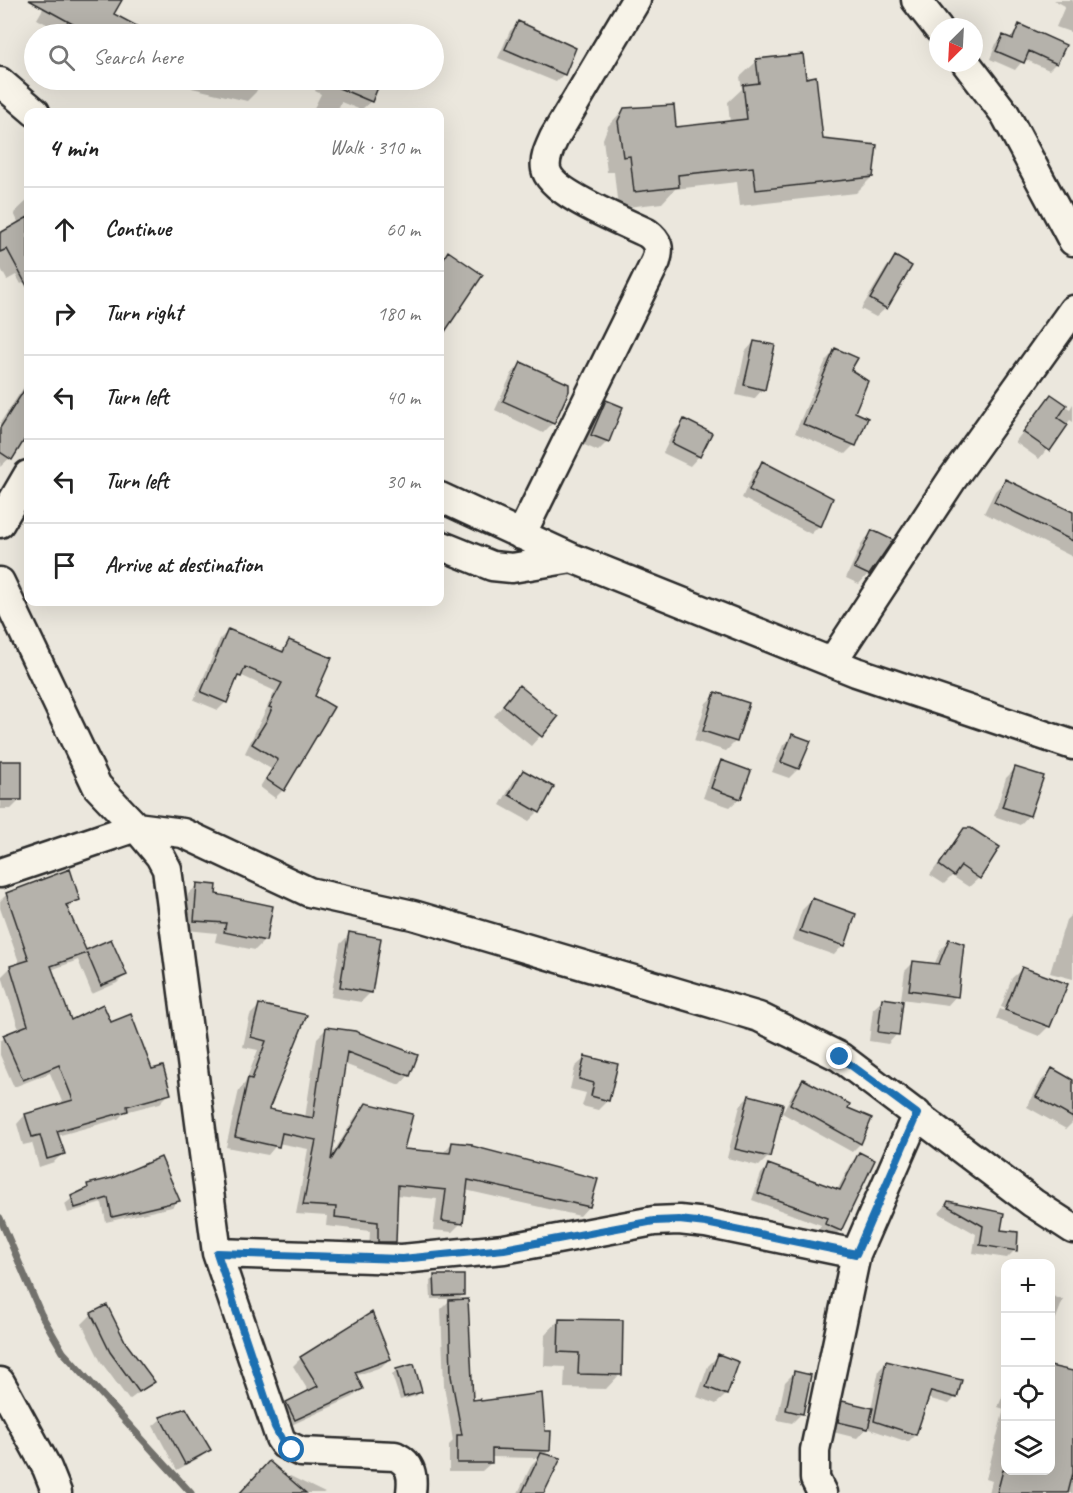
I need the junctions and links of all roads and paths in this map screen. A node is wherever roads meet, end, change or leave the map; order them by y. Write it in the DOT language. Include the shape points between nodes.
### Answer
graph roads {
  1 [pos="636,0"];
  2 [pos="916,0"];
  3 [pos="930,18"];
  4 [pos="973,72"];
  5 [pos="0,82"];
  6 [pos="30,108"];
  7 [pos="1073,241"];
  8 [pos="1073,310"];
  9 [pos="24,482"];
  10 [pos="444,499"];
  11 [pos="0,523"];
  12 [pos="521,535"];
  13 [pos="444,547"];
  14 [pos="572,558"];
  15 [pos="0,582"];
  16 [pos="832,662"];
  17 [pos="1073,745"];
  18 [pos="136,827"];
  19 [pos="0,873"];
  20 [pos="917,1114"];
  21 [pos="1073,1228"];
  22 [pos="217,1253"];
  23 [pos="856,1254"];
  24 [pos="0,1383"];
  25 [pos="57,1493"];
  26 [pos="411,1493"];
  27 [pos="822,1493"];
  1 -- 12 [label="street" via="554,138 546,170 559,189 647,233 659,250 657,261"];
  2 -- 3 [label="street"];
  4 -- 7 [label="street" via="1005,114"];
  5 -- 6 [label="street"];
  8 -- 16 [label="street" via="952,478"];
  9 -- 11 [label="street"];
  10 -- 12 [label="street"];
  12 -- 14 [label="street"];
  13 -- 14 [label="street" via="492,566 512,568"];
  14 -- 16 [label="street"];
  15 -- 18 [label="street" via="97,786"];
  16 -- 17 [label="street"];
  18 -- 19 [label="street"];
  18 -- 20 [label="street" via="183,833 309,892 413,915 759,1017 840,1057"];
  18 -- 22 [label="street" via="167,869"];
  20 -- 21 [label="street" via="1033,1203"];
  20 -- 23 [label="street"];
  22 -- 23 [label="street" via="402,1259 504,1249 654,1221 679,1220"];
  22 -- 26 [label="street" via="284,1444 301,1452 395,1456 410,1468"];
  23 -- 27 [label="street" via="815,1450 815,1479"];
  24 -- 25 [label="street"];
}
